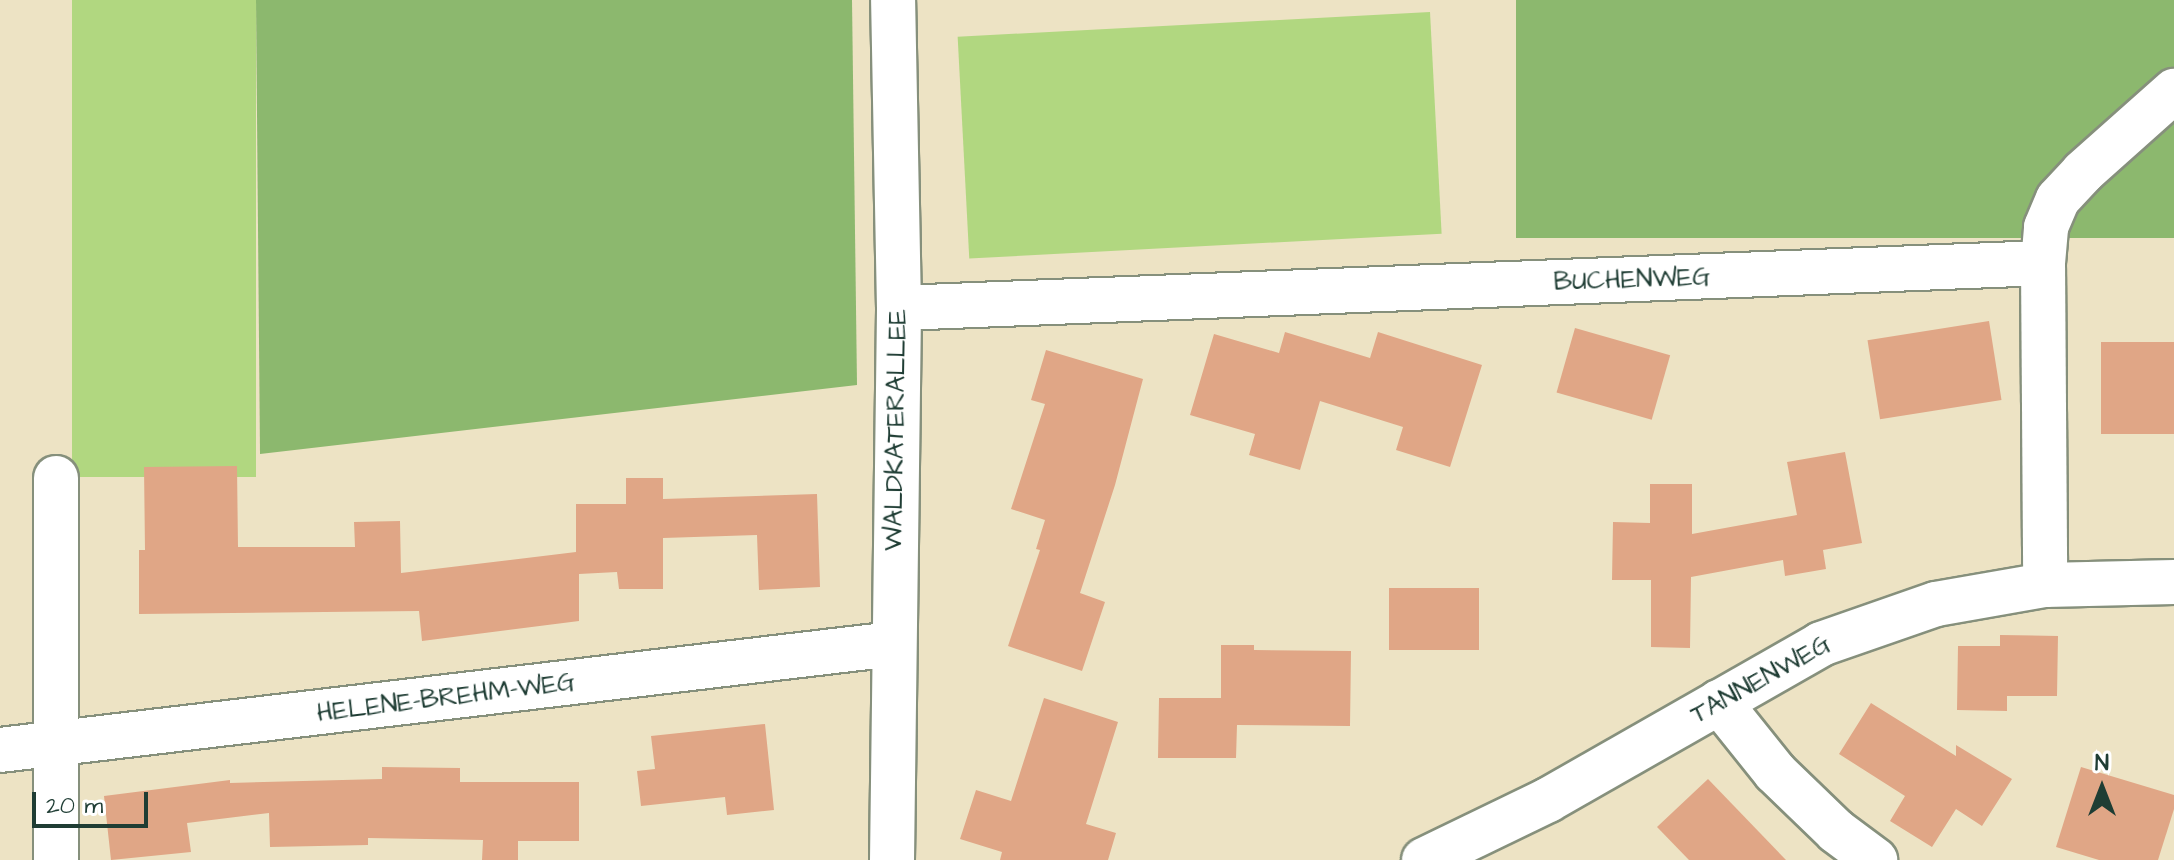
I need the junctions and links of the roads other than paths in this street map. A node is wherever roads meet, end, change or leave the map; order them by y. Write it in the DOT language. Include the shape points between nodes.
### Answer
graph roads {
  1 [pos="893,0"];
  2 [pos="2174,91"];
  3 [pos="2043,263"];
  4 [pos="899,308"];
  5 [pos="56,478"];
  6 [pos="2174,582"];
  7 [pos="2045,585"];
  8 [pos="893,644"];
  9 [pos="1719,702"];
  10 [pos="57,745"];
  11 [pos="0,750"];
  12 [pos="56,860"];
  13 [pos="892,860"];
  14 [pos="1424,860"];
  15 [pos="1875,860"];
  1 -- 4 [label="street, WALDKATERALLEE"];
  2 -- 3 [label="street" via="2058,199 2046,227"];
  3 -- 4 [label="street, BUCHENWEG"];
  3 -- 7 [label="street"];
  4 -- 8 [label="street, WALDKATERALLEE"];
  5 -- 10 [label="street"];
  6 -- 7 [label="street, TANNENWEG"];
  7 -- 9 [label="street, TANNENWEG" via="1936,604 1821,644"];
  8 -- 10 [label="street, HELENE-BREHM-WEG"];
  8 -- 13 [label="street, WALDKATERALLEE"];
  9 -- 14 [label="street, TANNENWEG" via="1548,800"];
  9 -- 15 [label="street" via="1775,772"];
  10 -- 11 [label="street, HELENE-BREHM-WEG"];
  10 -- 12 [label="street"];
}
